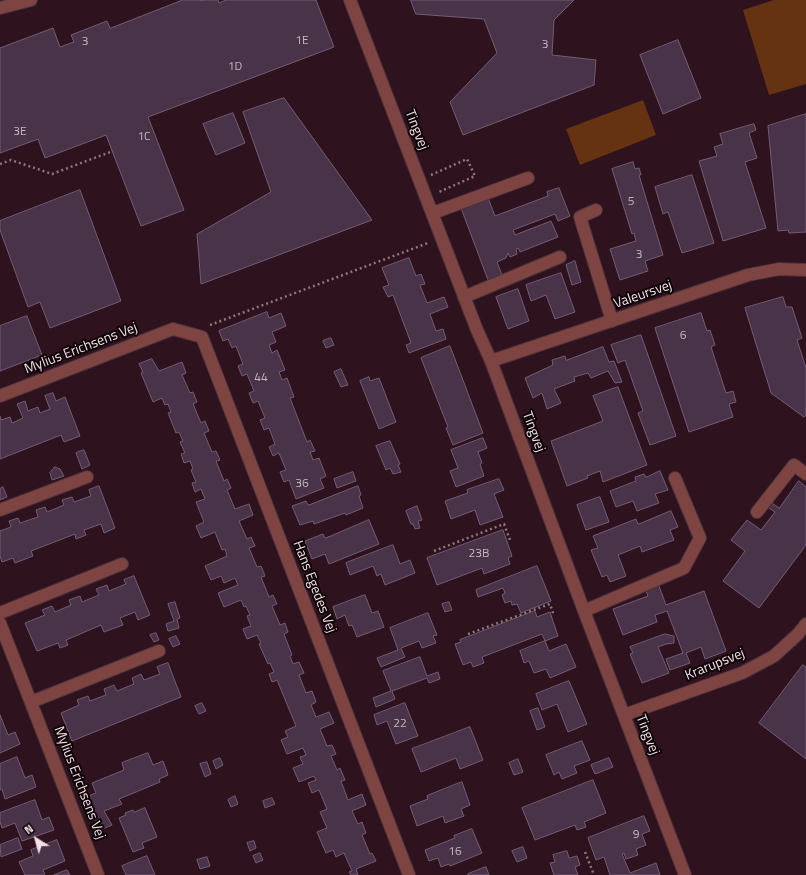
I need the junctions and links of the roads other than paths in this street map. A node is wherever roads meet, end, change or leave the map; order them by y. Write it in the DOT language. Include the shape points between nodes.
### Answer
graph roads {
  1 [pos="31,0"];
  2 [pos="350,0"];
  3 [pos="0,8"];
  4 [pos="528,178"];
  5 [pos="596,210"];
  6 [pos="432,213"];
  7 [pos="560,258"];
  8 [pos="806,270"];
  9 [pos="464,296"];
  10 [pos="612,321"];
  11 [pos="174,329"];
  12 [pos="491,362"];
  13 [pos="0,396"];
  14 [pos="806,474"];
  15 [pos="87,477"];
  16 [pos="675,478"];
  17 [pos="0,510"];
  18 [pos="757,512"];
  19 [pos="122,564"];
  20 [pos="584,611"];
  21 [pos="0,613"];
  22 [pos="0,623"];
  23 [pos="806,624"];
  24 [pos="159,651"];
  25 [pos="31,702"];
  26 [pos="624,716"];
  27 [pos="98,875"];
  28 [pos="409,875"];
  29 [pos="685,875"];
  1 -- 3 [label="street"];
  2 -- 6 [label="street, Tingvej"];
  4 -- 6 [label="street"];
  5 -- 10 [label="street" via="580,217"];
  6 -- 9 [label="street, Tingvej"];
  7 -- 9 [label="street"];
  8 -- 10 [label="street, Valeursvej" via="779,269 748,275"];
  9 -- 12 [label="street, Tingvej"];
  10 -- 12 [label="street, Valeursvej"];
  11 -- 13 [label="street, Mylius Erichsens Vej"];
  11 -- 28 [label="street, Hans Egedes Vej" via="202,337"];
  12 -- 20 [label="street, Tingvej"];
  14 -- 18 [label="street" via="794,465"];
  15 -- 17 [label="street"];
  16 -- 20 [label="street" via="700,538 684,568"];
  19 -- 21 [label="street"];
  20 -- 26 [label="street, Tingvej"];
  22 -- 25 [label="street, Mylius Erichsens Vej"];
  23 -- 26 [label="street, Krarupsvej" via="774,656 742,673"];
  24 -- 25 [label="street"];
  25 -- 27 [label="street, Mylius Erichsens Vej"];
  26 -- 29 [label="street, Tingvej"];
}
